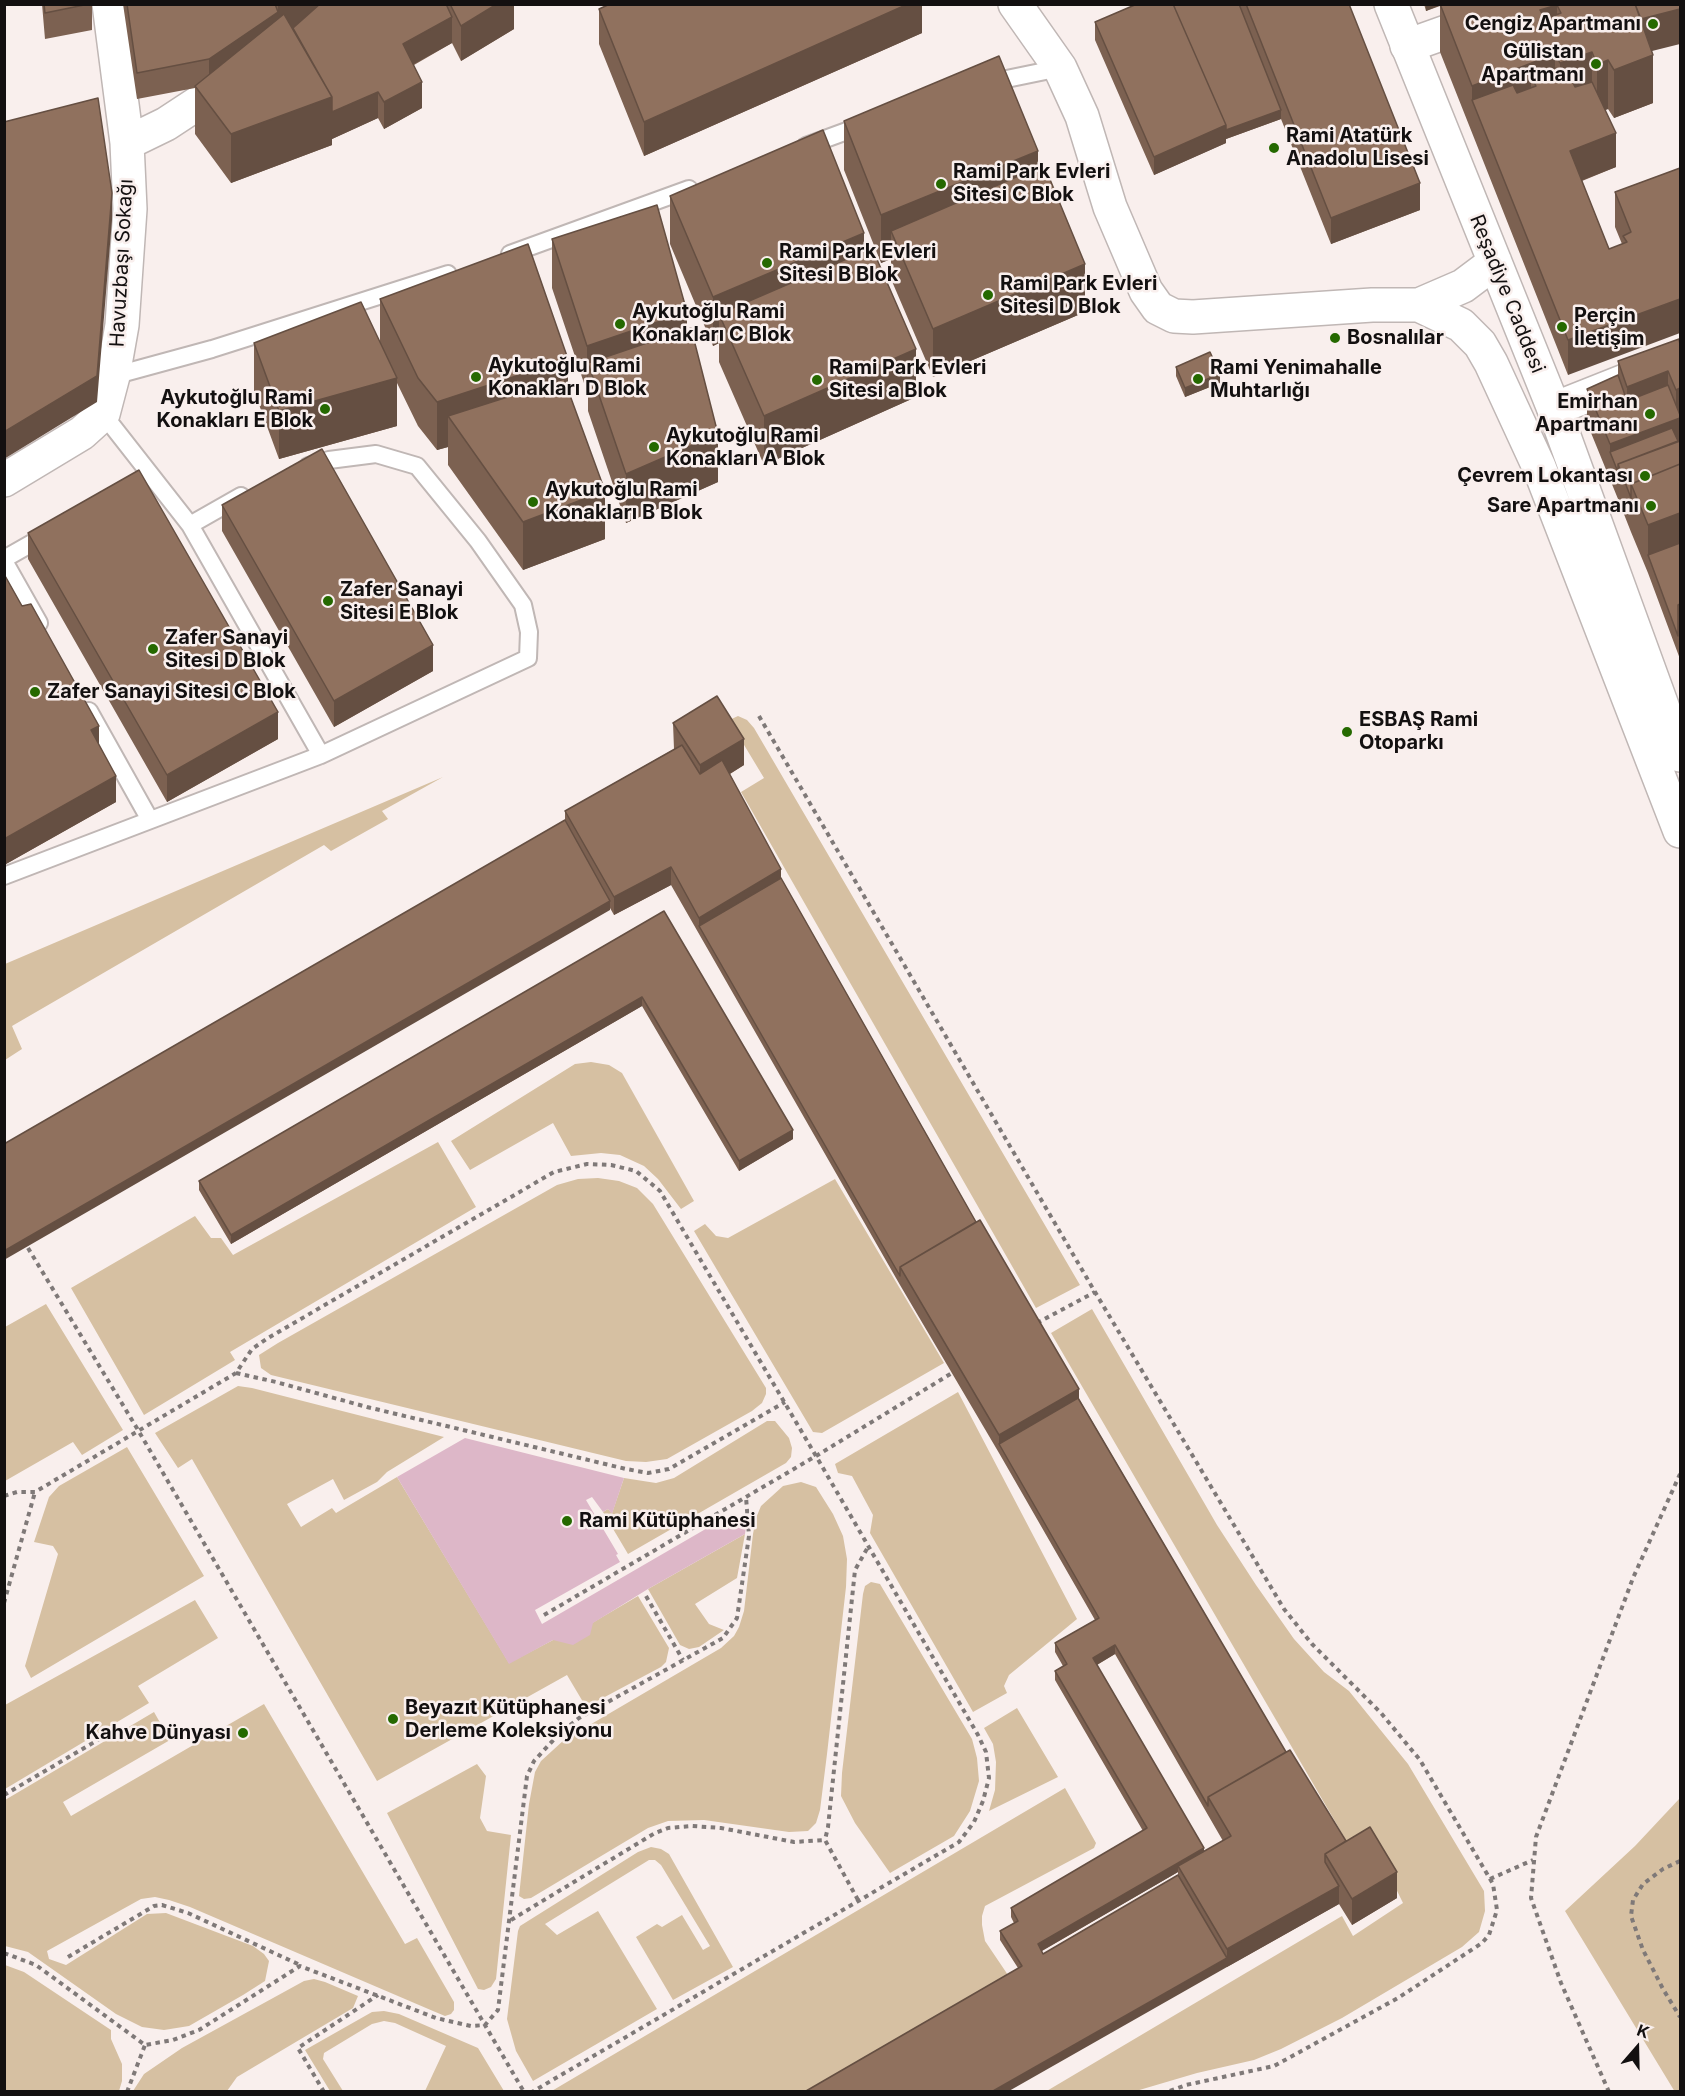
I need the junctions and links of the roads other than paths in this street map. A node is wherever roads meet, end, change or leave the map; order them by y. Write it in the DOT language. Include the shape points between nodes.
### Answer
graph roads {
  1 [pos="109,4"];
  2 [pos="1015,4"];
  3 [pos="1391,4"];
  4 [pos="1525,4"];
  5 [pos="1407,46"];
  6 [pos="254,65"];
  7 [pos="1060,68"];
  8 [pos="967,90"];
  9 [pos="878,120"];
  10 [pos="127,143"];
  11 [pos="794,151"];
  12 [pos="709,182"];
  13 [pos="498,258"];
  14 [pos="1495,262"];
  15 [pos="464,269"];
  16 [pos="1419,305"];
  17 [pos="1680,359"];
  18 [pos="113,376"];
  19 [pos="1554,409"];
  20 [pos="103,414"];
  21 [pos="288,472"];
  22 [pos="4,480"];
  23 [pos="258,486"];
  24 [pos="67,523"];
  25 [pos="190,525"];
  26 [pos="4,560"];
  27 [pos="45,633"];
  28 [pos="80,696"];
  29 [pos="321,755"];
  30 [pos="1680,755"];
  31 [pos="1671,777"];
  32 [pos="150,820"];
  33 [pos="1680,831"];
  34 [pos="4,876"];
  1 -- 10 [label="main road, Havuzbaşı Sokağı" via="110,103"];
  2 -- 7 [label="main road"];
  3 -- 5 [label="main road, Reşadiye Caddesi"];
  4 -- 5 [label="main road"];
  5 -- 14 [label="main road, Reşadiye Caddesi"];
  6 -- 10 [label="main road" via="166,124"];
  7 -- 8 [label="lane"];
  7 -- 16 [label="main road" via="1082,116 1110,207 1158,309 1174,316 1192,317"];
  9 -- 11 [label="lane"];
  10 -- 18 [label="main road, Havuzbaşı Sokağı" via="130,209 122,325"];
  12 -- 13 [label="lane"];
  14 -- 16 [label="main road" via="1463,286"];
  14 -- 19 [label="main road, Reşadiye Caddesi"];
  15 -- 18 [label="lane" via="212,349"];
  16 -- 31 [label="main road, Reşadiye Caddesi" via="1461,326 1480,344 1491,363"];
  17 -- 19 [label="main road"];
  18 -- 20 [label="main road, Havuzbaşı Sokağı"];
  19 -- 30 [label="main road, Reşadiye Caddesi"];
  20 -- 22 [label="main road" via="82,433"];
  20 -- 25 [label="lane" via="145,478"];
  21 -- 29 [label="lane" via="329,460 376,454 417,466 478,541 523,605 529,632 528,658"];
  23 -- 25 [label="lane"];
  24 -- 26 [label="lane"];
  25 -- 29 [label="lane"];
  26 -- 27 [label="lane"];
  28 -- 32 [label="lane"];
  29 -- 32 [label="lane"];
  31 -- 33 [label="main road, Reşadiye Caddesi"];
  32 -- 34 [label="lane"];
}
